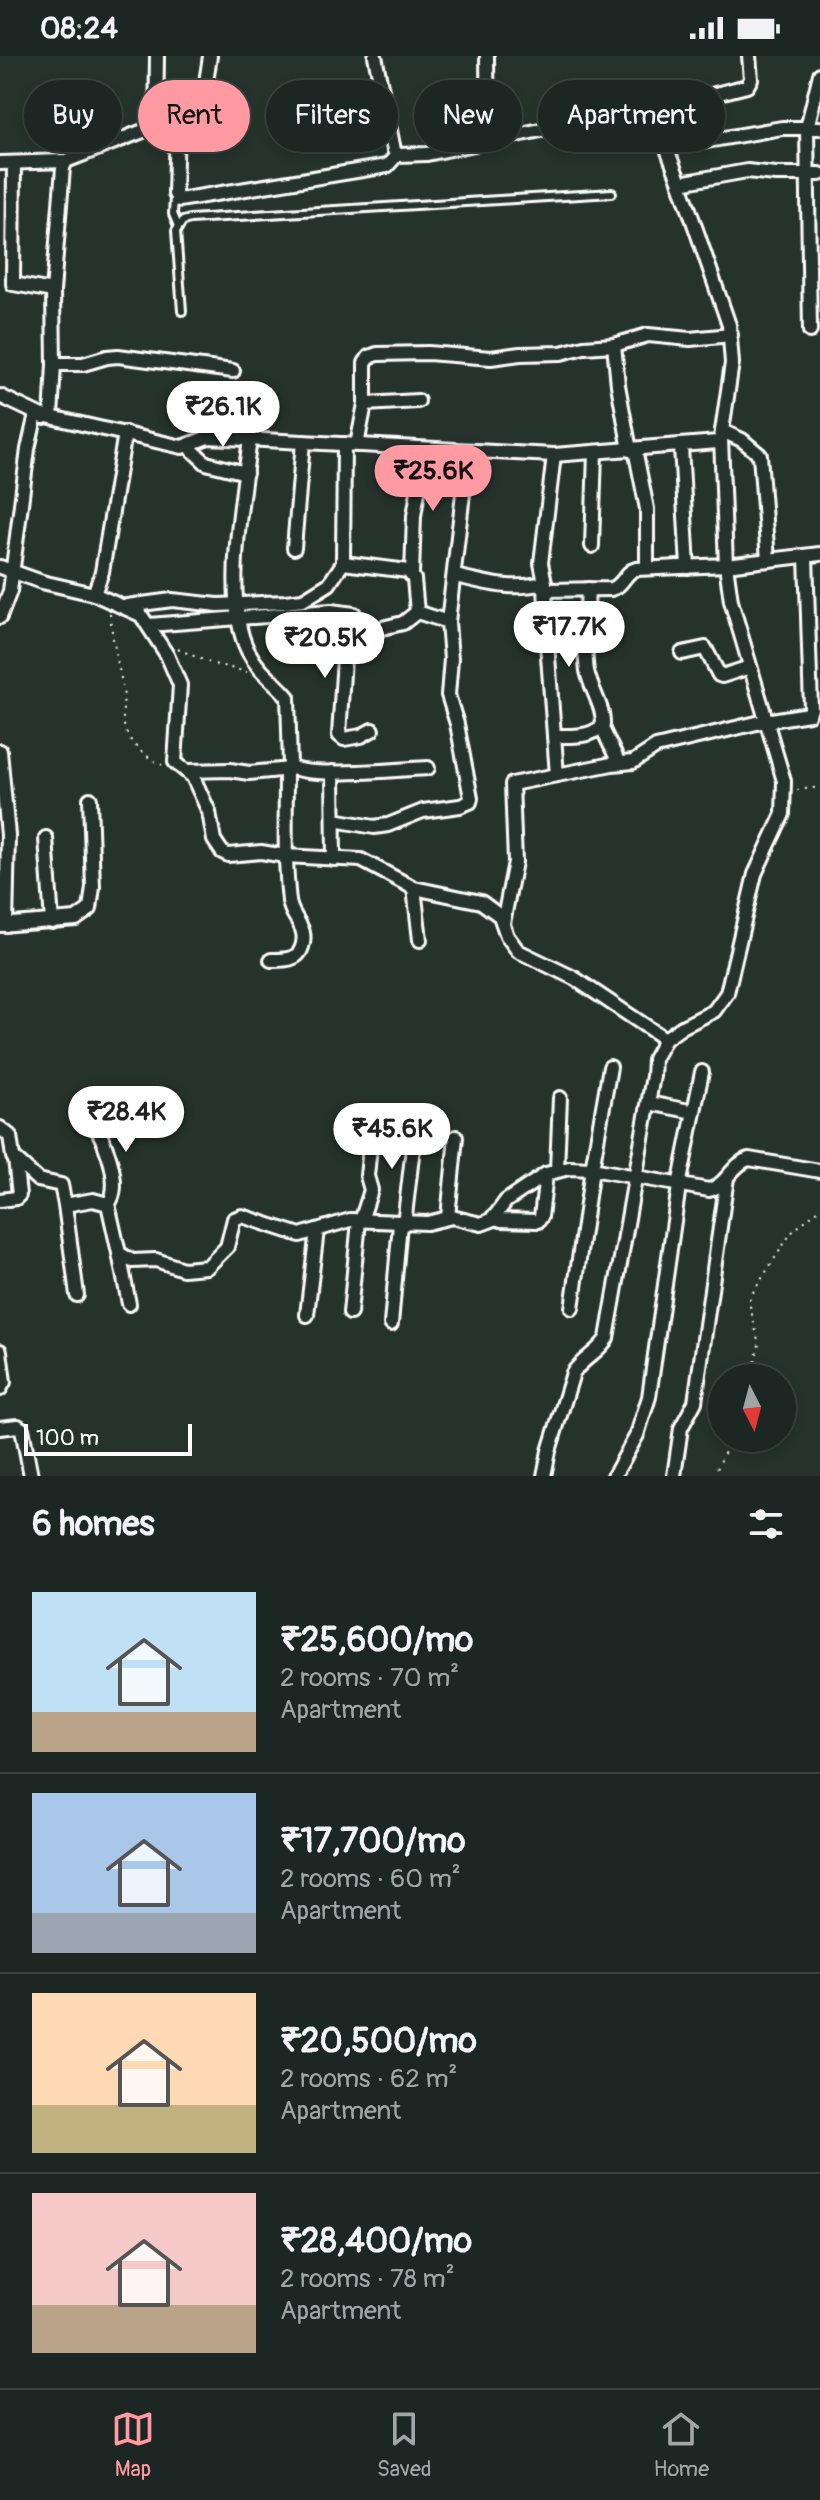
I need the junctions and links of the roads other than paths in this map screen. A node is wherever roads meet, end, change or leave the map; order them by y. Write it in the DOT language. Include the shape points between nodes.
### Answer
graph roads {
  1 [pos="157,56"];
  2 [pos="210,56"];
  3 [pos="375,56"];
  4 [pos="487,56"];
  5 [pos="749,56"];
  6 [pos="820,74"];
  7 [pos="157,80"];
  8 [pos="206,80"];
  9 [pos="487,80"];
  10 [pos="725,92"];
  11 [pos="814,128"];
  12 [pos="138,133"];
  13 [pos="725,138"];
  14 [pos="176,152"];
  15 [pos="436,152"];
  16 [pos="668,152"];
  17 [pos="397,155"];
  18 [pos="66,161"];
  19 [pos="7,163"];
  20 [pos="814,174"];
  21 [pos="680,183"];
  22 [pos="612,193"];
  23 [pos="175,194"];
  24 [pos="814,223"];
  25 [pos="178,226"];
  26 [pos="53,291"];
  27 [pos="182,311"];
  28 [pos="810,331"];
  29 [pos="731,335"];
  30 [pos="614,345"];
  31 [pos="54,364"];
  32 [pos="233,371"];
  33 [pos="0,396"];
  34 [pos="418,401"];
  35 [pos="365,404"];
  36 [pos="36,414"];
  37 [pos="51,417"];
  38 [pos="125,433"];
  39 [pos="721,435"];
  40 [pos="250,439"];
  41 [pos="303,442"];
  42 [pos="351,445"];
  43 [pos="188,446"];
  44 [pos="681,447"];
  45 [pos="425,449"];
  46 [pos="633,450"];
  47 [pos="468,451"];
  48 [pos="595,452"];
  49 [pos="554,455"];
  50 [pos="246,473"];
  51 [pos="592,546"];
  52 [pos="294,548"];
  53 [pos="820,554"];
  54 [pos="806,556"];
  55 [pos="768,560"];
  56 [pos="343,563"];
  57 [pos="726,565"];
  58 [pos="0,567"];
  59 [pos="688,567"];
  60 [pos="647,568"];
  61 [pos="13,572"];
  62 [pos="412,574"];
  63 [pos="454,576"];
  64 [pos="545,586"];
  65 [pos="588,589"];
  66 [pos="94,594"];
  67 [pos="127,606"];
  68 [pos="239,611"];
  69 [pos="417,612"];
  70 [pos="0,617"];
  71 [pos="448,622"];
  72 [pos="149,625"];
  73 [pos="357,634"];
  74 [pos="682,653"];
  75 [pos="750,667"];
  76 [pos="765,721"];
  77 [pos="602,728"];
  78 [pos="372,730"];
  79 [pos="554,736"];
  80 [pos="0,751"];
  81 [pos="619,763"];
  82 [pos="428,768"];
  83 [pos="289,769"];
  84 [pos="187,771"];
  85 [pos="333,772"];
  86 [pos="557,775"];
  87 [pos="90,799"];
  88 [pos="334,820"];
  89 [pos="46,838"];
  90 [pos="285,856"];
  91 [pos="334,859"];
  92 [pos="414,888"];
  93 [pos="52,922"];
  94 [pos="503,923"];
  95 [pos="3,925"];
  96 [pos="420,940"];
  97 [pos="271,960"];
  98 [pos="665,1039"];
  99 [pos="610,1067"];
  100 [pos="702,1072"];
  101 [pos="560,1098"];
  102 [pos="649,1103"];
  103 [pos="84,1111"];
  104 [pos="694,1112"];
  105 [pos="416,1122"];
  106 [pos="0,1128"];
  107 [pos="372,1128"];
  108 [pos="456,1137"];
  109 [pos="15,1159"];
  110 [pos="592,1169"];
  111 [pos="820,1171"];
  112 [pos="552,1172"];
  113 [pos="727,1177"];
  114 [pos="637,1178"];
  115 [pos="679,1186"];
  116 [pos="0,1200"];
  117 [pos="108,1204"];
  118 [pos="65,1205"];
  119 [pos="448,1217"];
  120 [pos="493,1217"];
  121 [pos="360,1221"];
  122 [pos="402,1224"];
  123 [pos="317,1230"];
  124 [pos="119,1253"];
  125 [pos="77,1295"];
  126 [pos="129,1304"];
  127 [pos="572,1308"];
  128 [pos="350,1313"];
  129 [pos="307,1315"];
  130 [pos="391,1324"];
  131 [pos="0,1351"];
  132 [pos="0,1389"];
  133 [pos="0,1428"];
  134 [pos="31,1476"];
  135 [pos="544,1476"];
  136 [pos="614,1476"];
  137 [pos="674,1476"];
  1 -- 7 [label="street"];
  2 -- 8 [label="street"];
  3 -- 17 [label="street"];
  4 -- 9 [label="street"];
  5 -- 10 [label="street" via="747,86"];
  6 -- 11 [label="street"];
  11 -- 13 [label="street"];
  11 -- 20 [label="street"];
  12 -- 18 [label="street"];
  14 -- 23 [label="street"];
  15 -- 17 [label="street"];
  16 -- 21 [label="street"];
  17 -- 23 [label="street" via="387,166 183,201"];
  18 -- 19 [label="street"];
  18 -- 26 [label="street"];
  19 -- 26 [label="street" via="13,284"];
  20 -- 21 [label="street" via="747,171"];
  20 -- 24 [label="street"];
  21 -- 29 [label="street"];
  22 -- 25 [label="lane" via="190,219"];
  23 -- 25 [label="lane"];
  24 -- 28 [label="street"];
  25 -- 27 [label="lane"];
  26 -- 31 [label="street"];
  29 -- 30 [label="street" via="648,335"];
  29 -- 39 [label="street"];
  30 -- 35 [label="street" via="491,358 377,354 365,363"];
  30 -- 46 [label="street"];
  31 -- 32 [label="street" via="118,356"];
  31 -- 37 [label="street"];
  33 -- 36 [label="street"];
  34 -- 35 [label="street"];
  35 -- 42 [label="street"];
  36 -- 37 [label="street"];
  36 -- 61 [label="street"];
  37 -- 38 [label="street"];
  38 -- 43 [label="street"];
  38 -- 66 [label="street"];
  39 -- 44 [label="street" via="709,445"];
  39 -- 55 [label="street" via="742,440 760,455"];
  39 -- 57 [label="street"];
  40 -- 41 [label="street"];
  40 -- 43 [label="street" via="208,437"];
  40 -- 50 [label="street"];
  41 -- 42 [label="street"];
  41 -- 52 [label="street"];
  42 -- 45 [label="street"];
  42 -- 56 [label="street"];
  43 -- 50 [label="street" via="206,463"];
  44 -- 46 [label="street"];
  44 -- 59 [label="street"];
  45 -- 47 [label="street"];
  45 -- 62 [label="street" via="414,516"];
  46 -- 48 [label="street"];
  46 -- 60 [label="street" via="647,509"];
  47 -- 49 [label="street"];
  47 -- 63 [label="street"];
  48 -- 49 [label="street"];
  48 -- 51 [label="street"];
  49 -- 64 [label="street" via="541,563"];
  50 -- 68 [label="street" via="235,557"];
  53 -- 54 [label="street"];
  54 -- 55 [label="street"];
  54 -- 76 [label="street" via="811,709 806,716"];
  55 -- 57 [label="street"];
  56 -- 62 [label="street"];
  56 -- 68 [label="street" via="329,584 303,600"];
  57 -- 59 [label="street"];
  57 -- 75 [label="street"];
  58 -- 61 [label="street"];
  59 -- 60 [label="street"];
  60 -- 65 [label="street" via="629,571 616,588"];
  61 -- 66 [label="street"];
  61 -- 70 [label="street"];
  62 -- 69 [label="street"];
  63 -- 64 [label="street" via="500,587"];
  63 -- 71 [label="street"];
  64 -- 65 [label="street"];
  64 -- 79 [label="street"];
  65 -- 77 [label="street" via="586,660 603,714"];
  66 -- 67 [label="street"];
  67 -- 68 [label="street" via="172,600"];
  67 -- 72 [label="street"];
  68 -- 72 [label="street"];
  68 -- 73 [label="street" via="350,612"];
  68 -- 83 [label="street" via="247,650 264,676 288,697"];
  69 -- 71 [label="street"];
  69 -- 73 [label="street" via="403,623"];
  71 -- 88 [label="street" via="448,695 470,802 374,827"];
  72 -- 84 [label="street" via="180,685 175,762"];
  73 -- 78 [label="street" via="344,658 339,735 352,738"];
  74 -- 75 [label="street" via="705,648 722,676"];
  75 -- 76 [label="street"];
  76 -- 81 [label="street" via="656,747 633,762"];
  76 -- 98 [label="street" via="784,781 782,819 755,874 727,993 714,1011"];
  77 -- 79 [label="street"];
  77 -- 81 [label="street"];
  79 -- 86 [label="street"];
  80 -- 95 [label="street" via="8,835"];
  81 -- 86 [label="street"];
  82 -- 85 [label="street"];
  83 -- 84 [label="street"];
  83 -- 85 [label="street"];
  83 -- 90 [label="street"];
  84 -- 90 [label="street" via="203,797 222,852"];
  85 -- 88 [label="street"];
  86 -- 94 [label="street" via="510,787 515,862"];
  87 -- 93 [label="street" via="90,909 76,919"];
  88 -- 91 [label="street"];
  89 -- 93 [label="street"];
  90 -- 91 [label="street"];
  90 -- 97 [label="street" via="289,905 302,924 304,941 295,957"];
  91 -- 92 [label="street" via="365,861"];
  92 -- 94 [label="street" via="481,902 496,910"];
  92 -- 96 [label="street"];
  93 -- 95 [label="street"];
  94 -- 98 [label="street" via="518,951 574,978"];
  98 -- 102 [label="street" via="654,1059"];
  99 -- 110 [label="street"];
  100 -- 104 [label="street"];
  101 -- 112 [label="street"];
  102 -- 104 [label="street"];
  102 -- 114 [label="street"];
  103 -- 117 [label="street" via="105,1144 116,1188"];
  104 -- 115 [label="street"];
  105 -- 122 [label="street"];
  106 -- 109 [label="street" via="10,1136"];
  107 -- 121 [label="street" via="367,1176 371,1190"];
  108 -- 119 [label="street"];
  109 -- 116 [label="street" via="19,1195"];
  109 -- 118 [label="street" via="38,1180 61,1185"];
  110 -- 112 [label="street"];
  110 -- 114 [label="street"];
  110 -- 127 [label="street"];
  111 -- 113 [label="street" via="749,1159"];
  112 -- 120 [label="street" via="506,1201"];
  112 -- 120 [label="street" via="538,1221"];
  113 -- 115 [label="street" via="709,1190"];
  113 -- 137 [label="street" via="695,1402 681,1428"];
  114 -- 115 [label="street"];
  114 -- 135 [label="street" via="607,1338 573,1373"];
  115 -- 136 [label="street" via="649,1397 637,1435"];
  117 -- 118 [label="street" via="93,1200"];
  117 -- 124 [label="street"];
  118 -- 125 [label="street"];
  119 -- 120 [label="street" via="475,1224"];
  119 -- 122 [label="street"];
  121 -- 122 [label="street"];
  121 -- 123 [label="street"];
  121 -- 128 [label="street"];
  122 -- 130 [label="street"];
  123 -- 124 [label="street" via="294,1234 248,1216 236,1217 225,1250 202,1268 132,1261"];
  123 -- 129 [label="street"];
  124 -- 126 [label="street"];
  131 -- 132 [label="street"];
  133 -- 134 [label="street" via="22,1429"];
}
